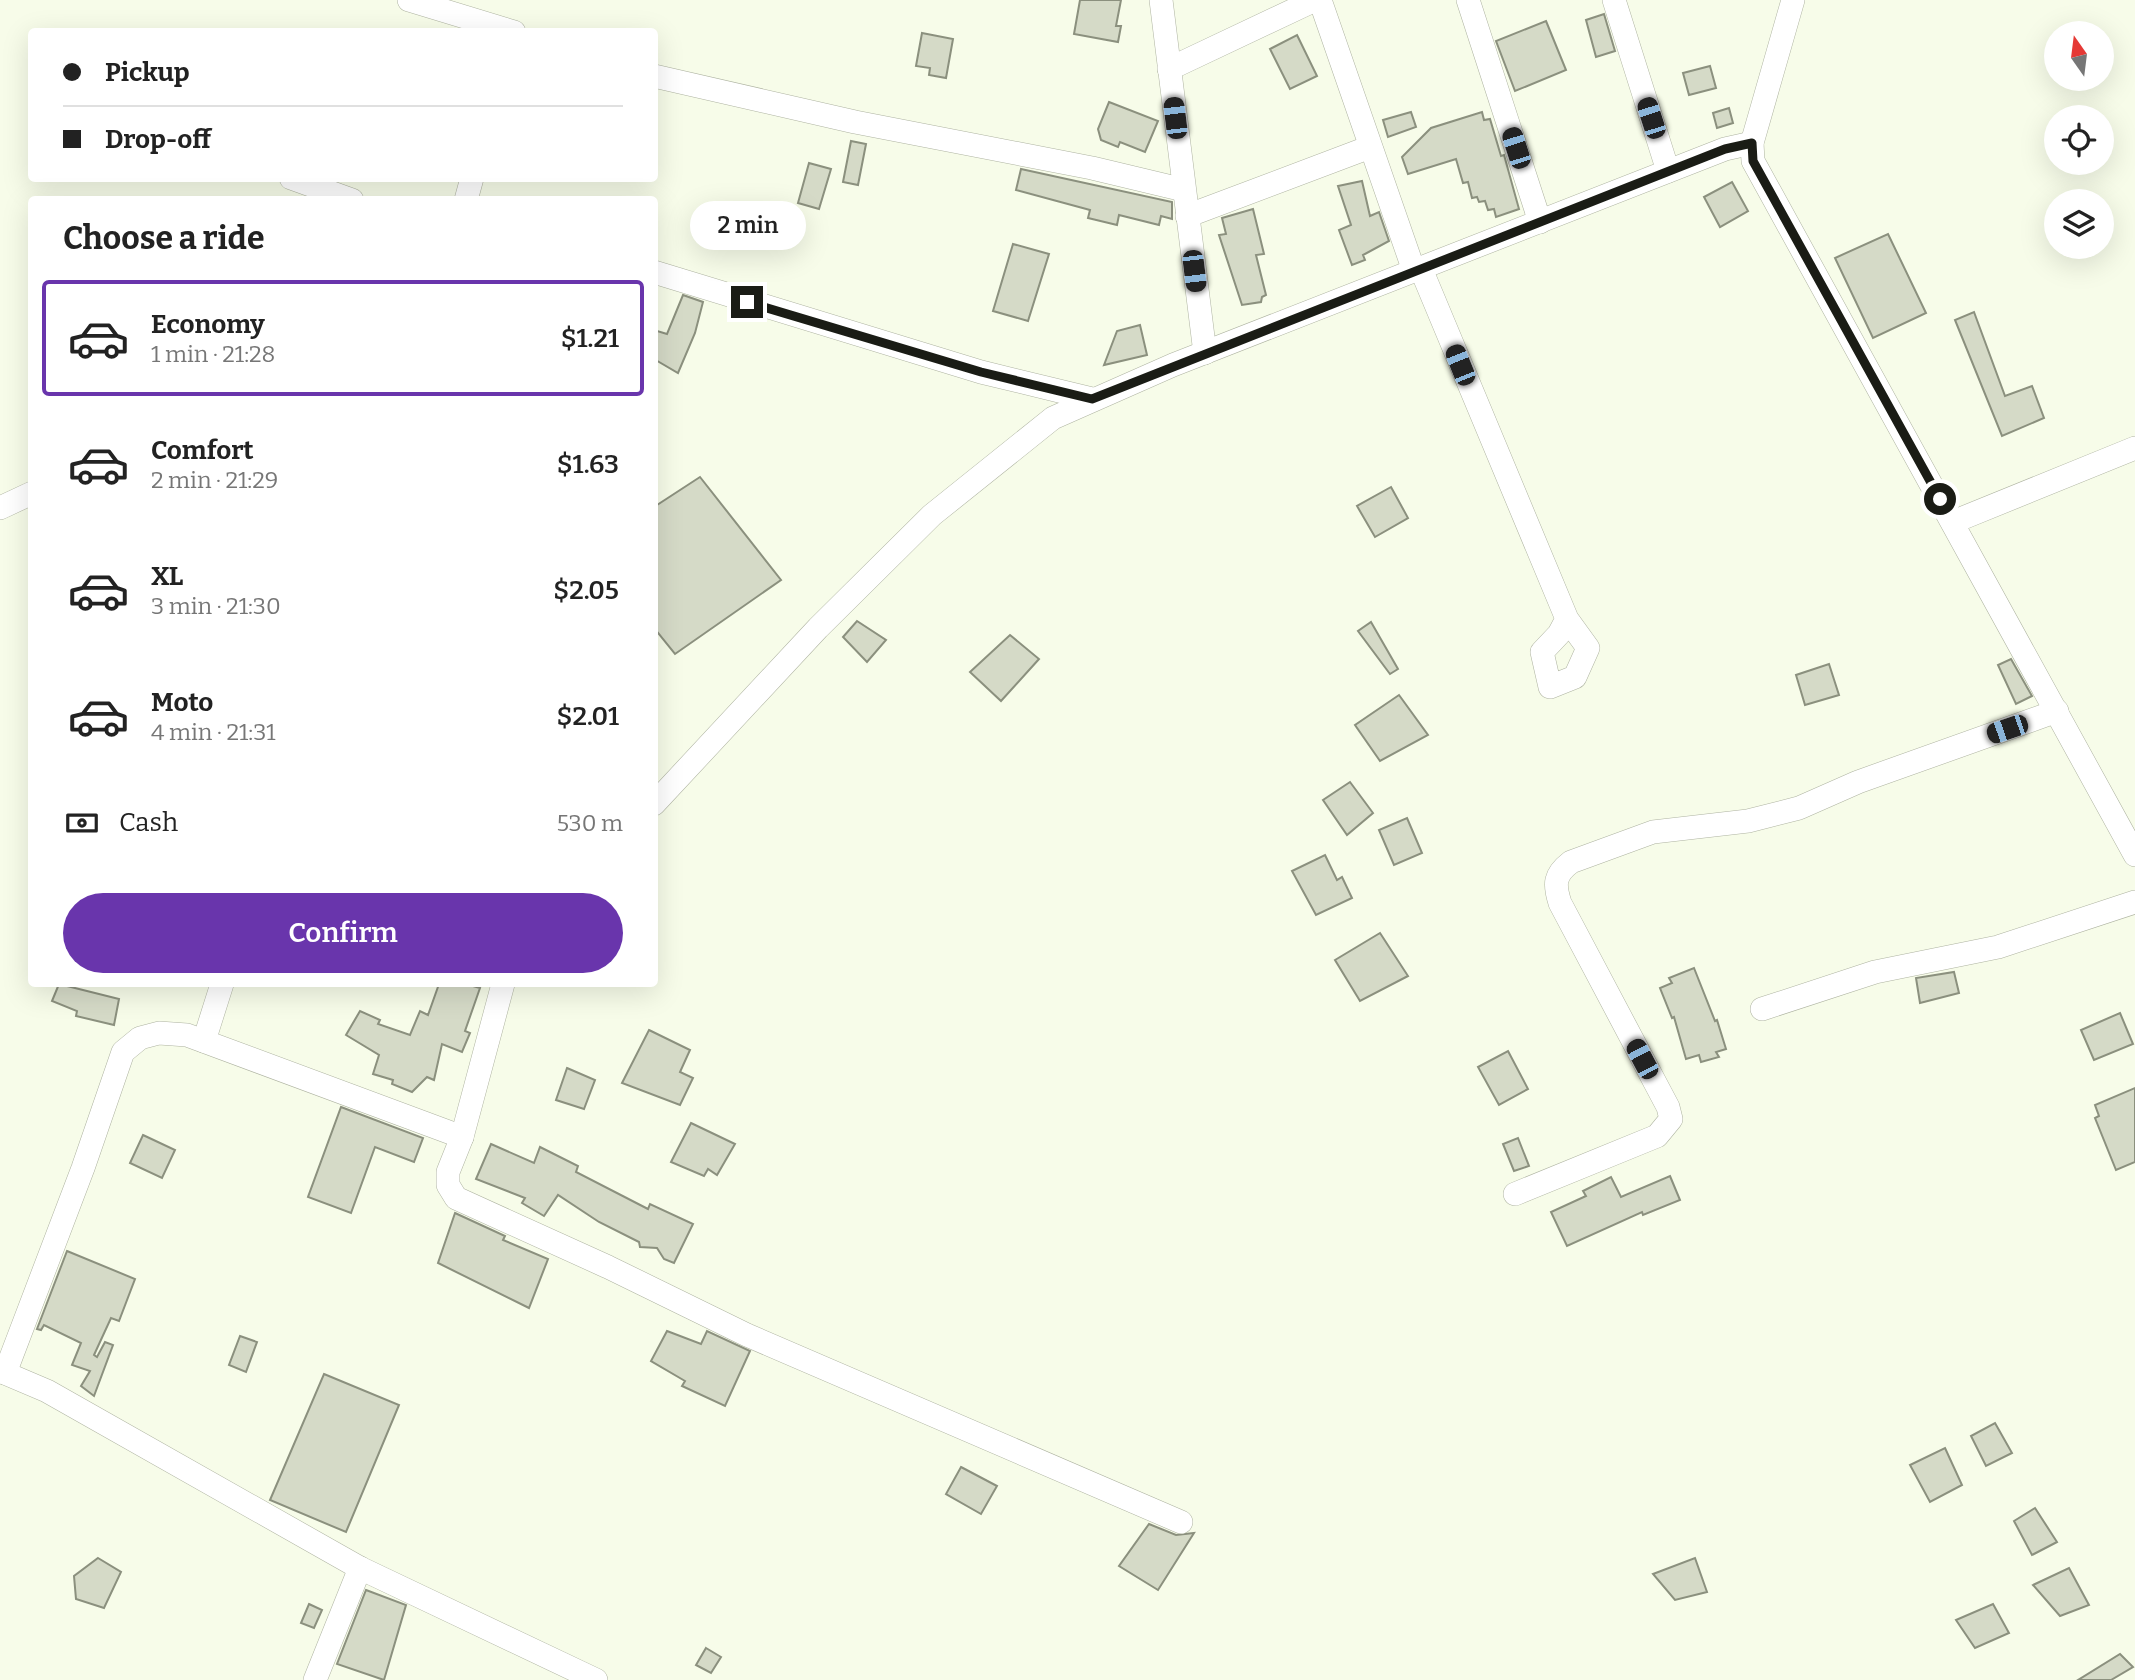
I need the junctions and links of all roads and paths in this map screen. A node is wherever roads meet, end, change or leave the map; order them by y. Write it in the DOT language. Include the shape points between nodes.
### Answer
graph roads {
  1 [pos="409,0"];
  2 [pos="1161,0"];
  3 [pos="1317,0"];
  4 [pos="1468,0"];
  5 [pos="1614,0"];
  6 [pos="1793,0"];
  7 [pos="504,28"];
  8 [pos="1169,69"];
  9 [pos="658,77"];
  10 [pos="1752,143"];
  11 [pos="1370,147"];
  12 [pos="1668,171"];
  13 [pos="302,182"];
  14 [pos="1184,190"];
  15 [pos="341,196"];
  16 [pos="1187,216"];
  17 [pos="1540,222"];
  18 [pos="1417,270"];
  19 [pos="658,273"];
  20 [pos="1205,353"];
  21 [pos="1092,399"];
  22 [pos="2135,449"];
  23 [pos="28,495"];
  24 [pos="0,508"];
  25 [pos="1953,522"];
  26 [pos="1567,619"];
  27 [pos="2057,711"];
  28 [pos="658,800"];
  29 [pos="2135,855"];
  30 [pos="2135,902"];
  31 [pos="221,987"];
  32 [pos="500,987"];
  33 [pos="1762,1009"];
  34 [pos="204,1041"];
  35 [pos="462,1137"];
  36 [pos="1515,1194"];
  37 [pos="2,1372"];
  38 [pos="1181,1522"];
  39 [pos="360,1568"];
  40 [pos="315,1680"];
  41 [pos="596,1680"];
  1 -- 7 [label="street"];
  2 -- 8 [label="street"];
  3 -- 8 [label="street"];
  3 -- 11 [label="street"];
  4 -- 17 [label="street"];
  5 -- 12 [label="street"];
  6 -- 10 [label="street"];
  8 -- 14 [label="street"];
  9 -- 14 [label="street"];
  10 -- 12 [label="street"];
  10 -- 25 [label="street" via="1753,161"];
  11 -- 16 [label="street"];
  11 -- 18 [label="street"];
  12 -- 17 [label="street"];
  13 -- 15 [label="street"];
  14 -- 16 [label="street"];
  16 -- 20 [label="street"];
  17 -- 18 [label="street"];
  18 -- 20 [label="street"];
  18 -- 26 [label="street"];
  19 -- 21 [label="street" via="981,372"];
  20 -- 21 [label="street"];
  21 -- 28 [label="street" via="1053,418 932,515 818,628"];
  22 -- 25 [label="street"];
  23 -- 24 [label="street"];
  25 -- 27 [label="street"];
  27 -- 29 [label="street"];
  27 -- 36 [label="street" via="1858,782 1799,808 1748,821 1653,832 1571,862 1560,871 1554,884 1560,903 1671,1119 1657,1136"];
  30 -- 33 [label="street" via="1998,947 1875,972"];
  31 -- 34 [label="street"];
  32 -- 35 [label="street"];
  34 -- 35 [label="street"];
  34 -- 37 [label="street" via="159,1033 139,1038 123,1052 83,1168"];
  35 -- 38 [label="street" via="448,1172 448,1185 456,1198 479,1211 747,1335"];
  37 -- 39 [label="street" via="47,1391"];
  39 -- 40 [label="street"];
  39 -- 41 [label="street"];
}
